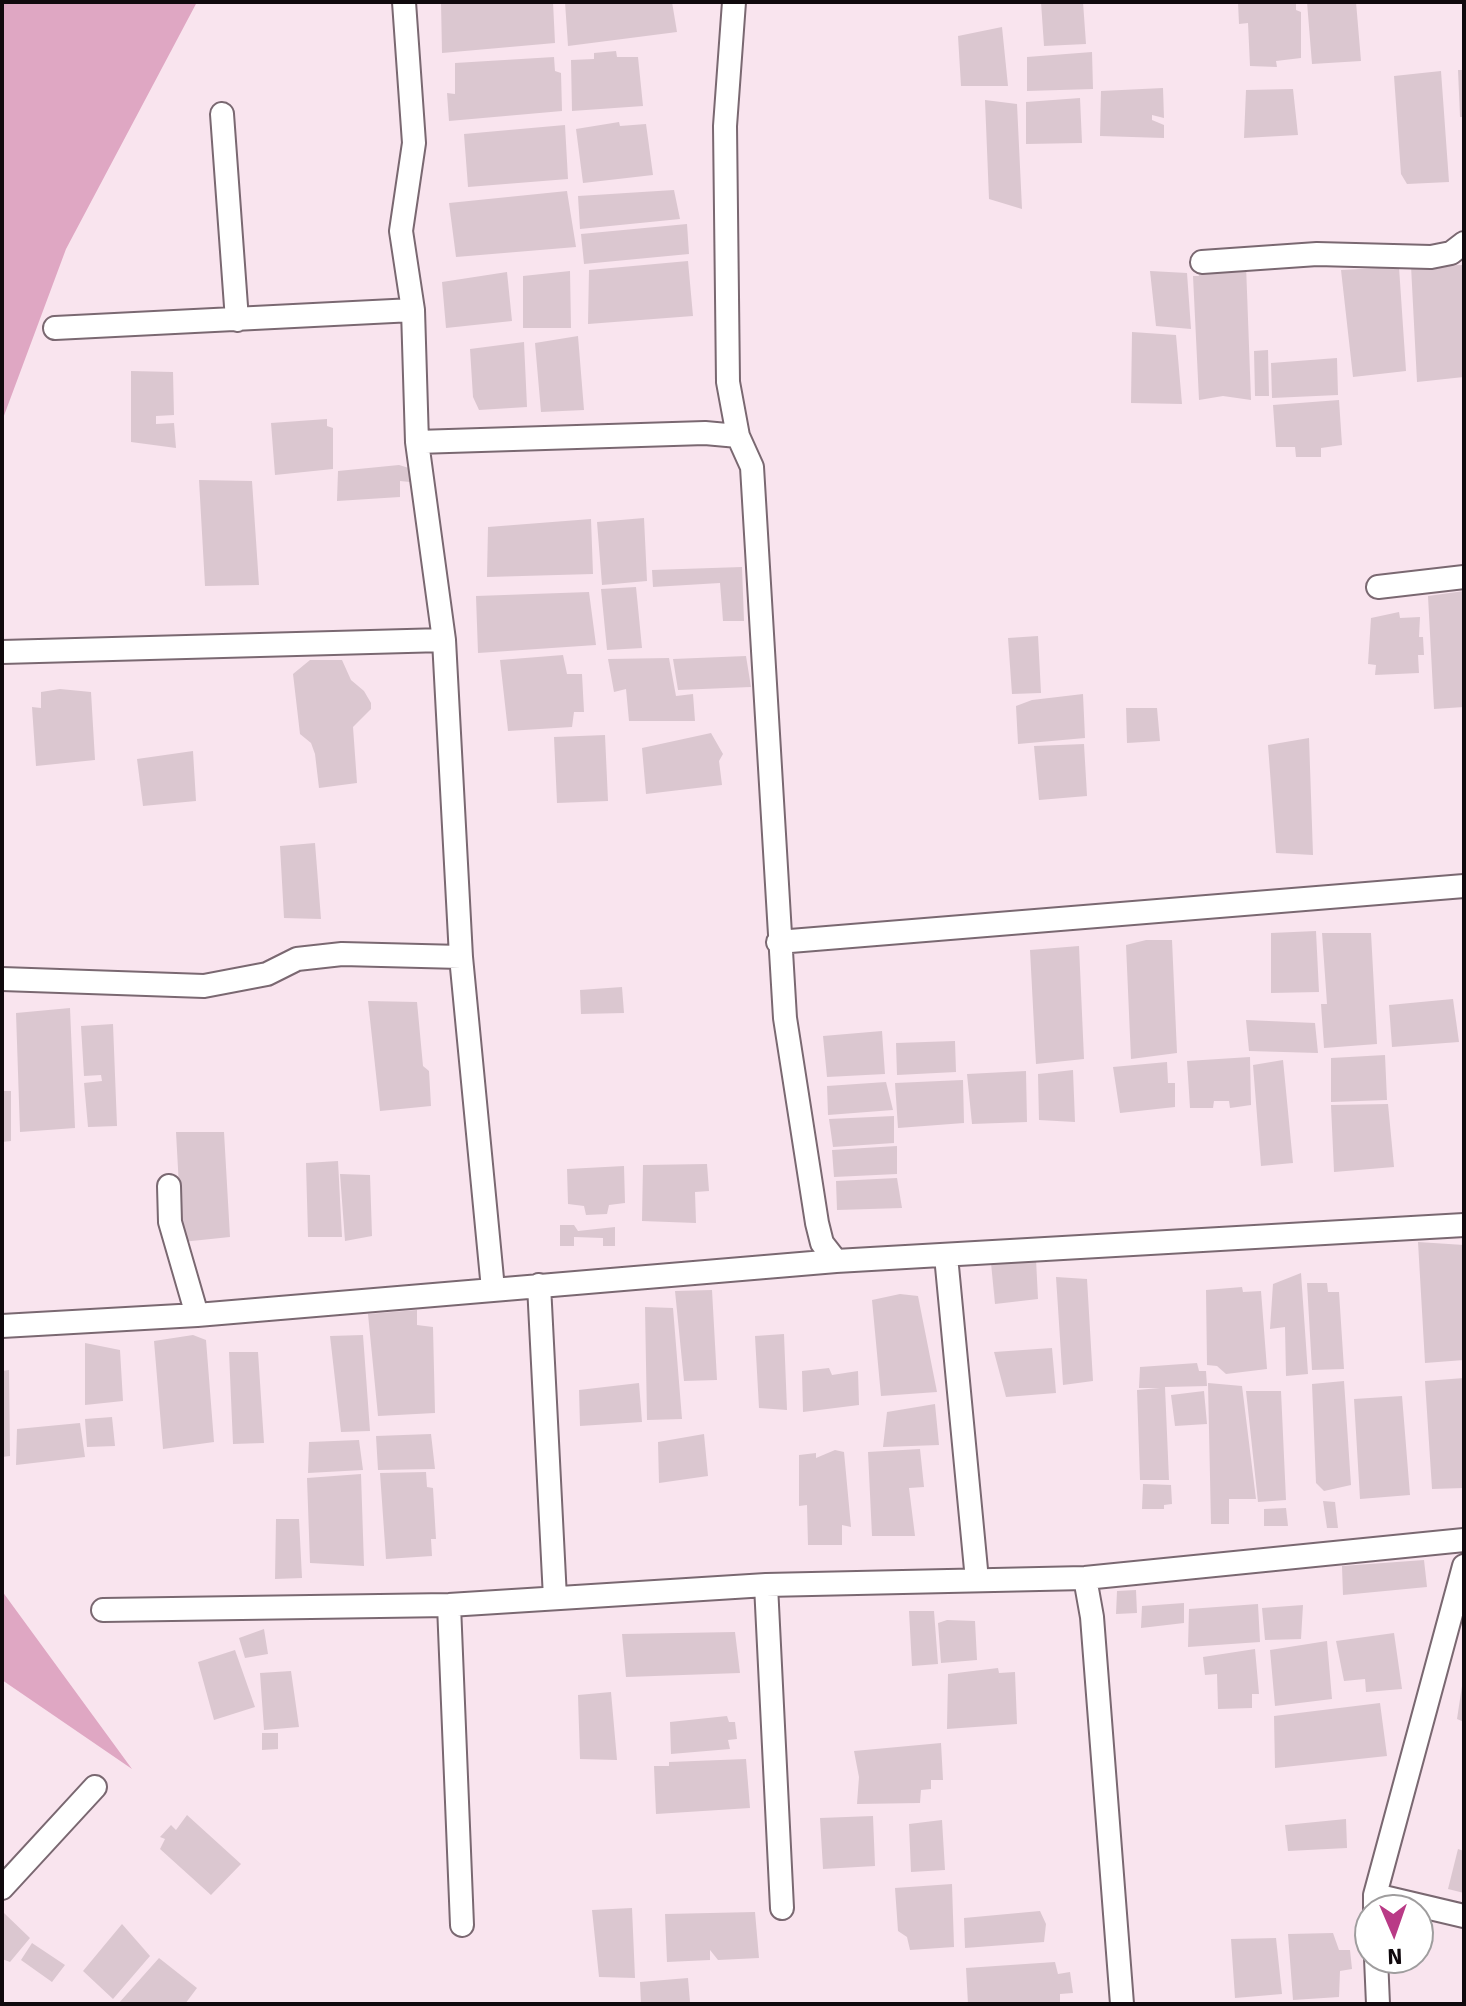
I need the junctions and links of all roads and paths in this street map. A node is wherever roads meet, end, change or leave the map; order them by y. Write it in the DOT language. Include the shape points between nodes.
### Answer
graph roads {
  1 [pos="404,2"];
  2 [pos="734,2"];
  3 [pos="222,114"];
  4 [pos="1464,243"];
  5 [pos="1202,262"];
  6 [pos="413,310"];
  7 [pos="237,320"];
  8 [pos="55,328"];
  9 [pos="738,436"];
  10 [pos="417,442"];
  11 [pos="1464,577"];
  12 [pos="1378,587"];
  13 [pos="444,640"];
  14 [pos="2,652"];
  15 [pos="1464,886"];
  16 [pos="778,942"];
  17 [pos="461,957"];
  18 [pos="2,979"];
  19 [pos="169,1186"];
  20 [pos="1464,1225"];
  21 [pos="946,1256"];
  22 [pos="836,1261"];
  23 [pos="539,1285"];
  24 [pos="493,1289"];
  25 [pos="197,1315"];
  26 [pos="2,1326"];
  27 [pos="1464,1540"];
  28 [pos="1464,1566"];
  29 [pos="1085,1578"];
  30 [pos="977,1580"];
  31 [pos="766,1585"];
  32 [pos="555,1598"];
  33 [pos="449,1605"];
  34 [pos="103,1610"];
  35 [pos="95,1787"];
  36 [pos="2,1888"];
  37 [pos="1377,1894"];
  38 [pos="782,1908"];
  39 [pos="1434,1911"];
  40 [pos="1464,1916"];
  41 [pos="462,1925"];
  42 [pos="1377,1974"];
  43 [pos="1122,2004"];
  44 [pos="1378,2004"];
  1 -- 6 [label="street" via="414,143 401,231"];
  2 -- 9 [label="street" via="725,126 728,382"];
  3 -- 7 [label="street"];
  4 -- 5 [label="street" via="1451,253 1431,257 1317,254"];
  6 -- 7 [label="street"];
  6 -- 10 [label="street"];
  7 -- 8 [label="street"];
  9 -- 10 [label="street"];
  9 -- 16 [label="street" via="752,467"];
  10 -- 13 [label="street"];
  11 -- 12 [label="street"];
  13 -- 14 [label="street"];
  13 -- 17 [label="street"];
  15 -- 16 [label="street"];
  16 -- 22 [label="street" via="817,1223 822,1243"];
  17 -- 18 [label="street" via="342,954 297,959 267,974 204,986"];
  17 -- 24 [label="street"];
  19 -- 25 [label="street" via="170,1222"];
  20 -- 21 [label="street"];
  21 -- 22 [label="street"];
  21 -- 30 [label="street"];
  22 -- 23 [label="street"];
  23 -- 24 [label="street"];
  23 -- 32 [label="street"];
  24 -- 25 [label="street"];
  25 -- 26 [label="street"];
  27 -- 29 [label="street"];
  28 -- 37 [label="street"];
  29 -- 30 [label="street"];
  29 -- 43 [label="street"];
  30 -- 31 [label="street"];
  31 -- 32 [label="street"];
  31 -- 38 [label="street"];
  32 -- 33 [label="street"];
  33 -- 34 [label="street"];
  33 -- 41 [label="street"];
  35 -- 36 [label="street"];
  39 -- 40 [label="street"];
  42 -- 44 [label="street"];
}
